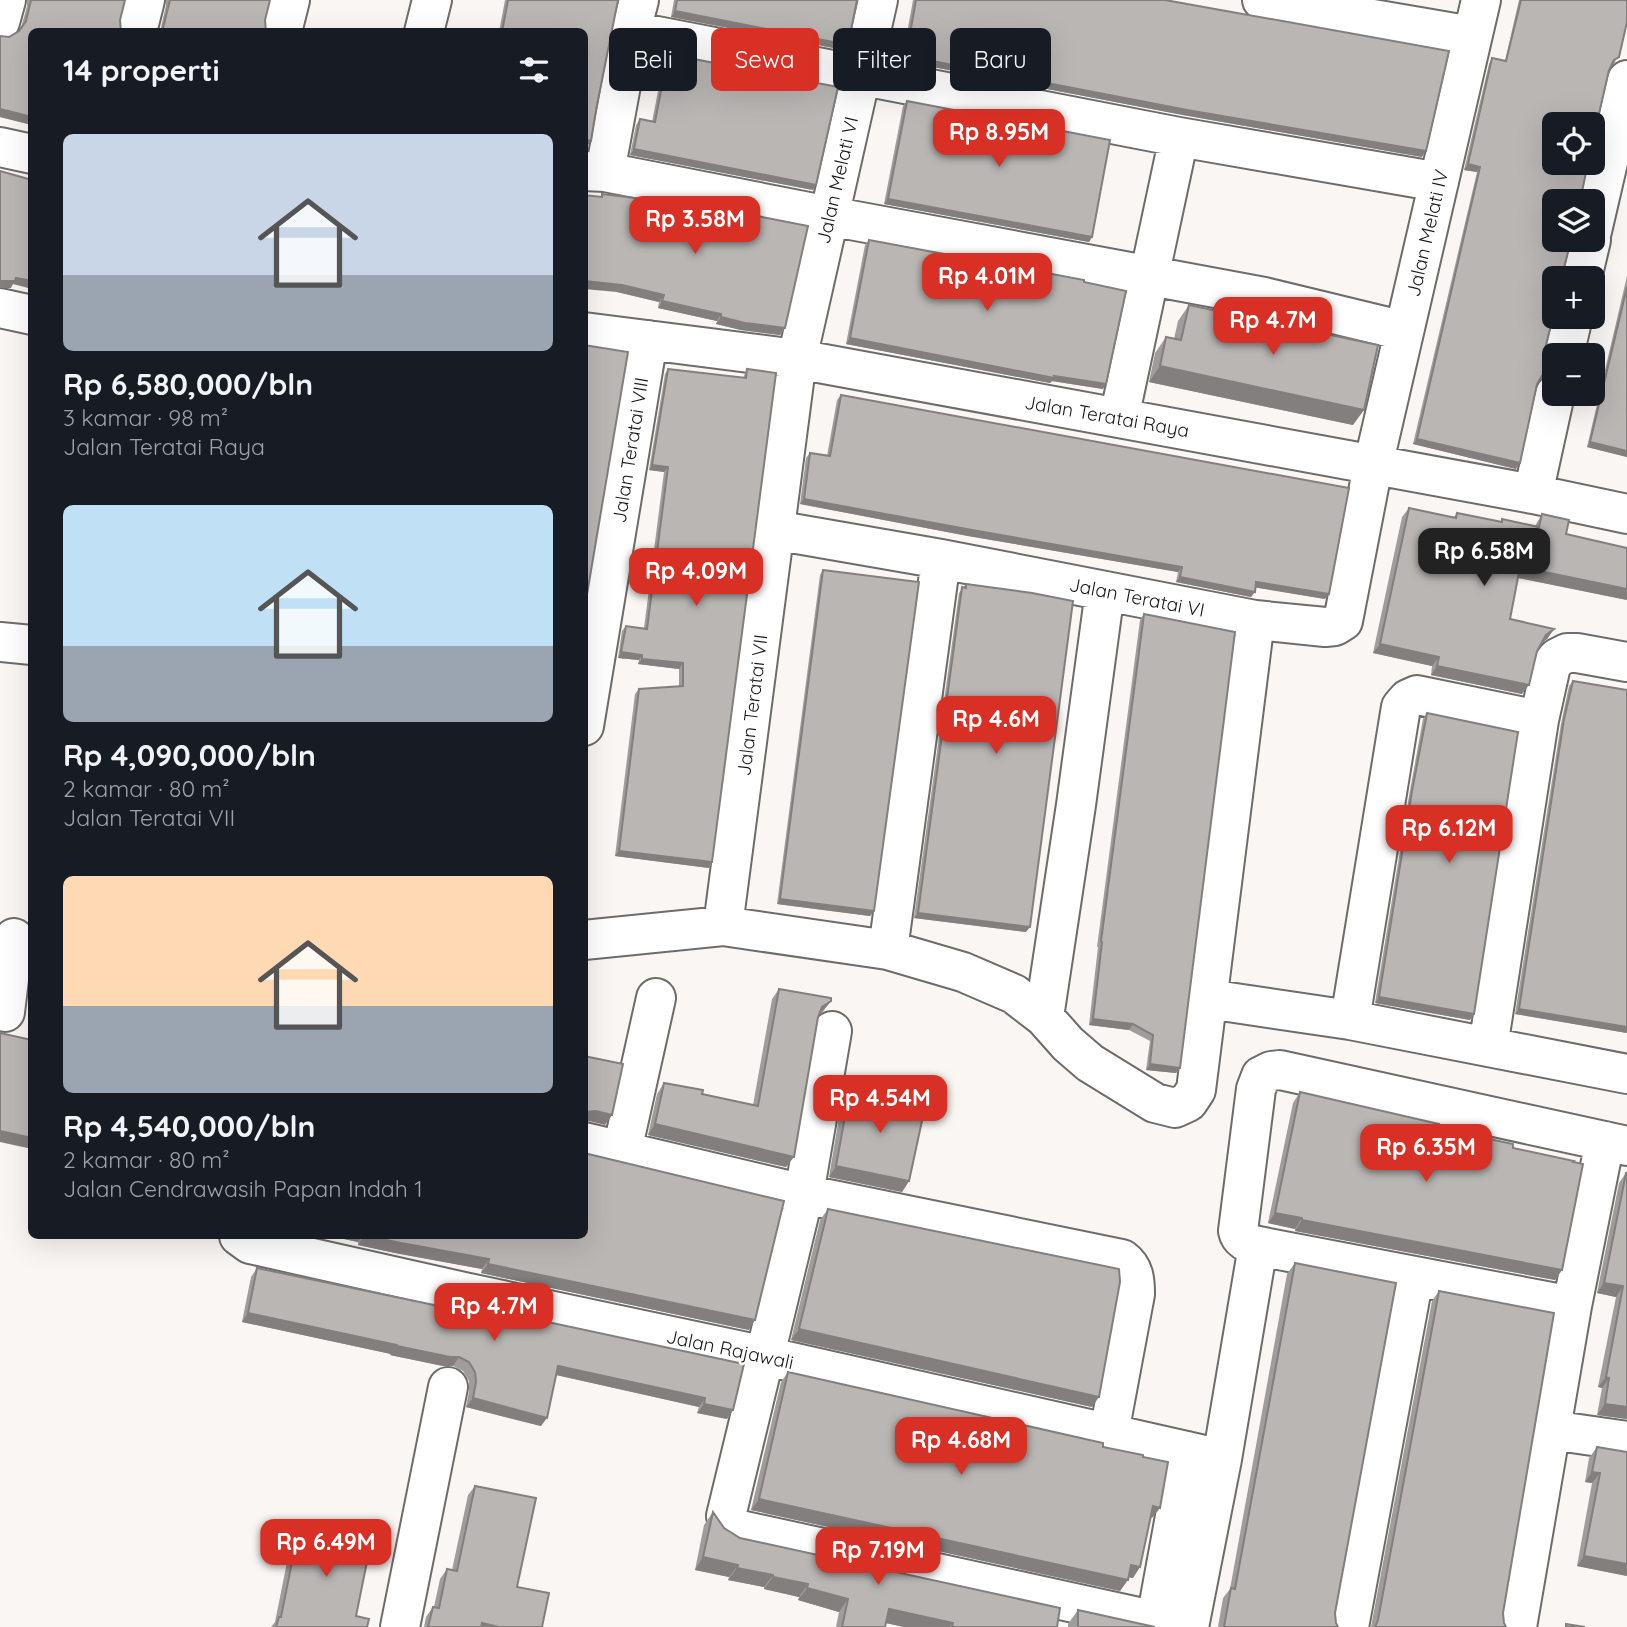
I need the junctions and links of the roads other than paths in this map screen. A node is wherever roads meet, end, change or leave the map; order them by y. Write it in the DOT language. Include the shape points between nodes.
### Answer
graph roads {
  1 [pos="6,0"];
  2 [pos="145,0"];
  3 [pos="290,0"];
  4 [pos="432,0"];
  5 [pos="878,0"];
  6 [pos="1262,0"];
  7 [pos="1480,0"];
  8 [pos="635,15"];
  9 [pos="0,22"];
  10 [pos="138,28"];
  11 [pos="283,28"];
  12 [pos="425,28"];
  13 [pos="872,28"];
  14 [pos="1472,36"];
  15 [pos="833,67"];
  16 [pos="1627,80"];
  17 [pos="936,89"];
  18 [pos="857,91"];
  19 [pos="1179,137"];
  20 [pos="0,146"];
  21 [pos="28,153"];
  22 [pos="595,171"];
  23 [pos="1438,182"];
  24 [pos="1602,189"];
  25 [pos="829,216"];
  26 [pos="1149,277"];
  27 [pos="0,309"];
  28 [pos="28,314"];
  29 [pos="1404,331"];
  30 [pos="588,332"];
  31 [pos="648,340"];
  32 [pos="797,359"];
  33 [pos="1552,406"];
  34 [pos="1119,418"];
  35 [pos="1373,466"];
  36 [pos="1533,494"];
  37 [pos="1627,514"];
  38 [pos="774,530"];
  39 [pos="941,559"];
  40 [pos="1105,591"];
  41 [pos="1255,620"];
  42 [pos="0,642"];
  43 [pos="28,645"];
  44 [pos="1627,662"];
  45 [pos="588,702"];
  46 [pos="1539,720"];
  47 [pos="723,926"];
  48 [pos="15,938"];
  49 [pos="588,940"];
  50 [pos="888,950"];
  51 [pos="656,998"];
  52 [pos="1208,999"];
  53 [pos="12,1012"];
  54 [pos="1044,1017"];
  55 [pos="1350,1020"];
  56 [pos="832,1031"];
  57 [pos="1488,1047"];
  58 [pos="1627,1074"];
  59 [pos="588,1143"];
  60 [pos="1616,1144"];
  61 [pos="622,1151"];
  62 [pos="804,1194"];
  63 [pos="243,1239"];
  64 [pos="1258,1246"];
  65 [pos="1413,1277"];
  66 [pos="1572,1306"];
  67 [pos="765,1356"];
  68 [pos="448,1387"];
  69 [pos="1551,1430"];
  70 [pos="1109,1433"];
  71 [pos="1627,1441"];
  72 [pos="1205,1455"];
  73 [pos="1176,1625"];
  74 [pos="400,1627"];
  75 [pos="1349,1627"];
  76 [pos="1517,1627"];
  1 -- 9 [label="street"];
  2 -- 10 [label="street"];
  3 -- 11 [label="street"];
  4 -- 12 [label="street"];
  5 -- 13 [label="street, Jalan Melati VI"];
  6 -- 14 [label="street"];
  7 -- 14 [label="street, Jalan Melati IV"];
  8 -- 15 [label="street"];
  8 -- 22 [label="street"];
  14 -- 23 [label="street, Jalan Melati IV"];
  16 -- 24 [label="street"];
  17 -- 19 [label="street"];
  18 -- 25 [label="street, Jalan Melati VI"];
  19 -- 23 [label="street"];
  19 -- 26 [label="street"];
  20 -- 21 [label="street"];
  22 -- 25 [label="street"];
  23 -- 29 [label="street, Jalan Melati IV"];
  25 -- 26 [label="street"];
  25 -- 32 [label="street, Jalan Melati VI"];
  26 -- 29 [label="street" via="1264,297"];
  26 -- 34 [label="street"];
  27 -- 28 [label="street"];
  29 -- 35 [label="street, Jalan Melati IV"];
  30 -- 31 [label="street, Jalan Teratai Raya"];
  31 -- 32 [label="street, Jalan Teratai Raya"];
  31 -- 45 [label="street, Jalan Teratai VIII"];
  32 -- 34 [label="street, Jalan Teratai Raya"];
  32 -- 38 [label="street, Jalan Teratai VII"];
  33 -- 36 [label="street"];
  34 -- 35 [label="street, Jalan Teratai Raya"];
  35 -- 36 [label="street, Jalan Teratai Raya"];
  35 -- 41 [label="street, Jalan Teratai VI" via="1343,621 1325,627"];
  36 -- 37 [label="street, Jalan Teratai Raya"];
  38 -- 39 [label="street, Jalan Teratai VI"];
  38 -- 47 [label="street, Jalan Teratai VII"];
  39 -- 40 [label="street, Jalan Teratai VI"];
  39 -- 50 [label="street"];
  40 -- 41 [label="street, Jalan Teratai VI"];
  40 -- 54 [label="street"];
  41 -- 52 [label="street"];
  42 -- 43 [label="street"];
  44 -- 46 [label="street" via="1577,653 1557,658 1551,666"];
  46 -- 55 [label="street" via="1417,695 1401,707"];
  46 -- 57 [label="street"];
  47 -- 49 [label="street"];
  47 -- 50 [label="street"];
  48 -- 53 [label="street"];
  50 -- 54 [label="street" via="963,972 1014,994"];
  51 -- 61 [label="street"];
  52 -- 54 [label="street" via="1196,1090 1188,1102 1175,1108 1155,1102 1090,1063"];
  52 -- 55 [label="street"];
  55 -- 57 [label="street"];
  56 -- 62 [label="street"];
  57 -- 58 [label="street"];
  59 -- 61 [label="street"];
  60 -- 64 [label="street" via="1271,1071 1261,1076 1256,1089 1238,1231 1243,1241"];
  60 -- 66 [label="street"];
  61 -- 62 [label="street"];
  62 -- 67 [label="street"];
  62 -- 70 [label="street" via="1129,1264 1135,1294"];
  63 -- 67 [label="street, Jalan Rajawali"];
  64 -- 65 [label="street"];
  64 -- 72 [label="street"];
  65 -- 66 [label="street"];
  65 -- 75 [label="street"];
  66 -- 69 [label="street"];
  67 -- 70 [label="street, Jalan Rajawali"];
  67 -- 73 [label="street" via="726,1516 736,1529"];
  68 -- 74 [label="street"];
  69 -- 71 [label="street"];
  69 -- 76 [label="street"];
  70 -- 72 [label="street, Jalan Rajawali"];
  72 -- 73 [label="street"];
}
